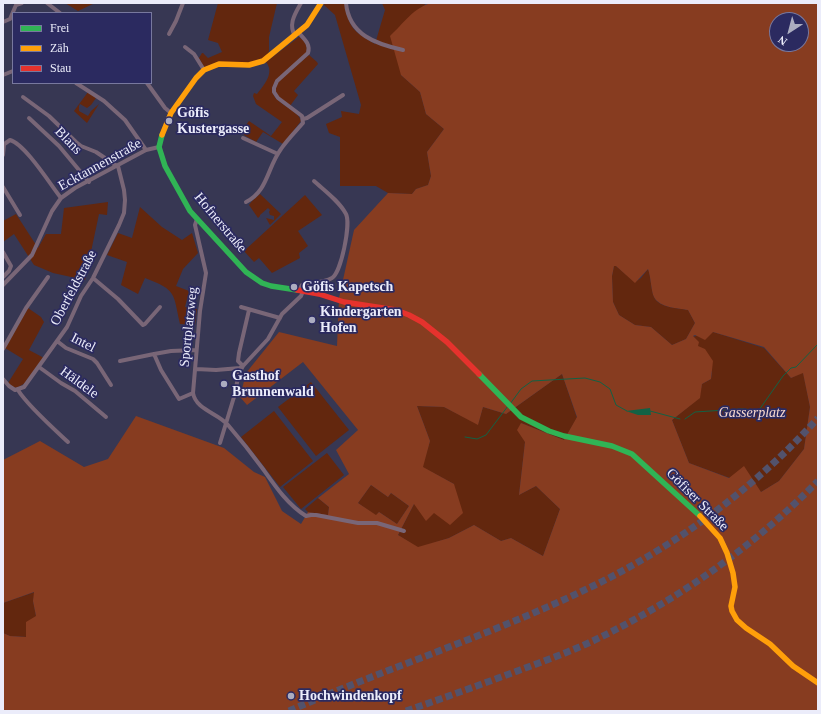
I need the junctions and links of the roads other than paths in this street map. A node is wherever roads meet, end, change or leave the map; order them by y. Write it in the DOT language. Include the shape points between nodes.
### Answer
graph roads {
  1 [pos="22,3"];
  2 [pos="46,3"];
  3 [pos="184,3"];
  4 [pos="301,3"];
  5 [pos="321,3"];
  6 [pos="346,3"];
  7 [pos="13,12"];
  8 [pos="59,12"];
  9 [pos="12,14"];
  10 [pos="3,22"];
  11 [pos="169,34"];
  12 [pos="297,34"];
  13 [pos="185,48"];
  14 [pos="403,50"];
  15 [pos="204,70"];
  16 [pos="78,84"];
  17 [pos="148,84"];
  18 [pos="343,95"];
  19 [pos="23,97"];
  20 [pos="170,113"];
  21 [pos="28,118"];
  22 [pos="303,119"];
  23 [pos="243,138"];
  24 [pos="3,144"];
  25 [pos="159,147"];
  26 [pos="146,150"];
  27 [pos="278,154"];
  28 [pos="3,155"];
  29 [pos="118,166"];
  30 [pos="314,181"];
  31 [pos="89,182"];
  32 [pos="3,187"];
  33 [pos="61,198"];
  34 [pos="246,202"];
  35 [pos="20,215"];
  36 [pos="197,219"];
  37 [pos="3,252"];
  38 [pos="48,277"];
  39 [pos="93,278"];
  40 [pos="3,281"];
  41 [pos="301,291"];
  42 [pos="160,307"];
  43 [pos="241,307"];
  44 [pos="250,310"];
  45 [pos="280,318"];
  46 [pos="57,341"];
  47 [pos="3,349"];
  48 [pos="196,350"];
  49 [pos="154,354"];
  50 [pos="120,361"];
  51 [pos="243,366"];
  52 [pos="39,367"];
  53 [pos="196,369"];
  54 [pos="3,379"];
  55 [pos="111,385"];
  56 [pos="18,390"];
  57 [pos="193,392"];
  58 [pos="512,408"];
  59 [pos="106,417"];
  60 [pos="227,423"];
  61 [pos="68,442"];
  62 [pos="220,443"];
  63 [pos="404,530"];
  64 [pos="818,683"];
  1 -- 7 [label="street" via="16,5"];
  2 -- 8 [label="street"];
  3 -- 11 [label="street"];
  4 -- 12 [label="street" via="292,22 293,32"];
  5 -- 12 [label="main road" via="307,25"];
  6 -- 14 [label="street" via="349,17 358,31 372,40"];
  9 -- 10 [label="street" via="10,19"];
  12 -- 15 [label="main road" via="264,61 243,66 218,64"];
  12 -- 22 [label="street" via="308,44 308,53 277,81 274,92"];
  13 -- 15 [label="street" via="194,54"];
  15 -- 20 [label="main road"];
  16 -- 26 [label="street" via="104,101 122,117"];
  17 -- 20 [label="street"];
  18 -- 22 [label="street"];
  19 -- 29 [label="street" via="50,116 81,146"];
  20 -- 25 [label="main road"];
  21 -- 31 [label="street, Blans" via="59,146"];
  22 -- 27 [label="street" via="303,123"];
  23 -- 27 [label="street"];
  24 -- 28 [label="street"];
  24 -- 33 [label="street" via="12,140 21,148"];
  25 -- 26 [label="street, Ecktannenstraße"];
  25 -- 36 [label="main road, Hofnerstraße" via="165,166"];
  26 -- 29 [label="street, Ecktannenstraße"];
  27 -- 34 [label="street" via="260,190 254,198"];
  29 -- 31 [label="street, Ecktannenstraße"];
  29 -- 39 [label="street, Oberfeldstraße" via="124,190 124,213"];
  30 -- 41 [label="street" via="345,213 348,224 341,262 334,276 329,280 302,285"];
  31 -- 33 [label="street, Ecktannenstraße"];
  32 -- 35 [label="street"];
  33 -- 40 [label="street, Ecktannenstraße" via="52,211 32,255"];
  36 -- 41 [label="main road, Hofnerstraße" via="255,279 271,286"];
  36 -- 48 [label="street, Sportplatzweg" via="196,232 206,273"];
  37 -- 40 [label="street" via="11,266"];
  38 -- 47 [label="street" via="26,308"];
  39 -- 42 [label="street" via="143,325"];
  39 -- 46 [label="street, Oberfeldstraße" via="81,296 68,327"];
  41 -- 45 [label="street" via="301,296"];
  41 -- 58 [label="main road, Hofnerstraße" via="396,310 422,322 447,342"];
  43 -- 44 [label="street"];
  44 -- 45 [label="street"];
  44 -- 51 [label="street" via="238,361"];
  45 -- 51 [label="street" via="268,339"];
  46 -- 52 [label="street, Oberfeldstraße"];
  46 -- 55 [label="street, Intel" via="66,348 93,359"];
  48 -- 49 [label="street"];
  48 -- 53 [label="street, Sportplatzweg"];
  49 -- 50 [label="street"];
  49 -- 57 [label="street" via="179,399"];
  51 -- 53 [label="street" via="216,370"];
  51 -- 60 [label="street"];
  52 -- 56 [label="street, Oberfeldstraße" via="24,387"];
  52 -- 59 [label="street, Häldele" via="75,391"];
  53 -- 57 [label="street, Sportplatzweg"];
  54 -- 56 [label="street" via="12,389"];
  56 -- 61 [label="street"];
  57 -- 60 [label="street" via="201,406"];
  58 -- 64 [label="main road, Göfiser Straße" via="521,417 549,431 612,446 632,454 643,463 720,538 733,573 735,587 731,606 737,620"];
  60 -- 62 [label="street"];
  60 -- 63 [label="street" via="298,512 306,516 377,523"];
}
